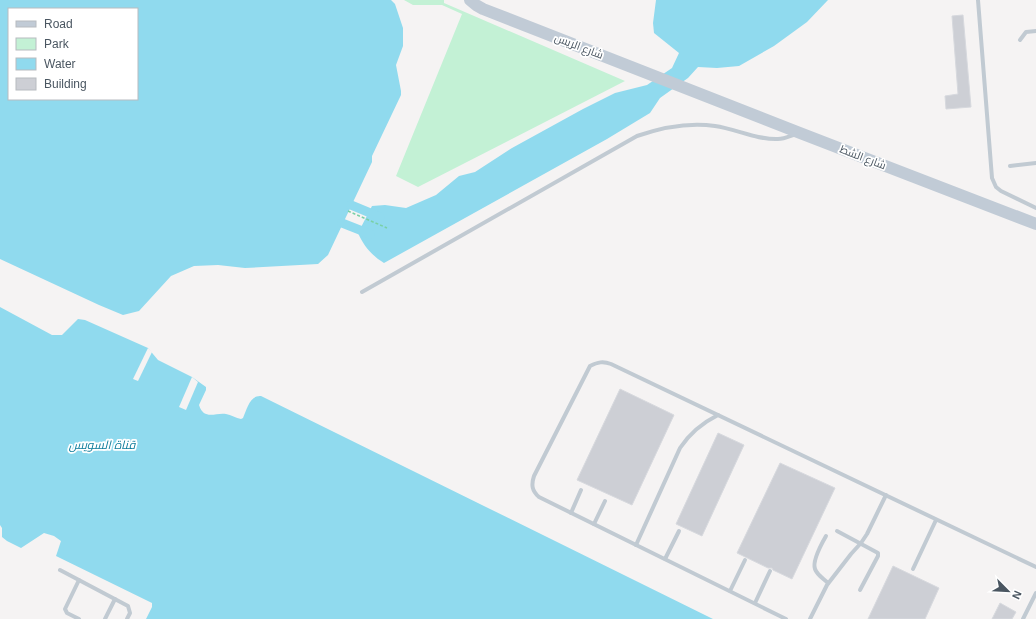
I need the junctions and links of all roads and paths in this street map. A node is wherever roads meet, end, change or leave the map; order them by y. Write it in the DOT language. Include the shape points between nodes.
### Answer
graph roads {
  1 [pos="470,0"];
  2 [pos="978,0"];
  3 [pos="1036,31"];
  4 [pos="1020,40"];
  5 [pos="690,90"];
  6 [pos="800,133"];
  7 [pos="1036,163"];
  8 [pos="1010,166"];
  9 [pos="1036,208"];
  10 [pos="348,211"];
  11 [pos="1036,224"];
  12 [pos="387,228"];
  13 [pos="362,292"];
  14 [pos="718,415"];
  15 [pos="581,490"];
  16 [pos="886,495"];
  17 [pos="605,502"];
  18 [pos="571,513"];
  19 [pos="936,520"];
  20 [pos="594,524"];
  21 [pos="679,531"];
  22 [pos="837,531"];
  23 [pos="826,536"];
  24 [pos="861,544"];
  25 [pos="636,545"];
  26 [pos="665,559"];
  27 [pos="745,560"];
  28 [pos="1036,567"];
  29 [pos="914,569"];
  30 [pos="60,570"];
  31 [pos="770,571"];
  32 [pos="79,580"];
  33 [pos="828,583"];
  34 [pos="860,590"];
  35 [pos="730,591"];
  36 [pos="1036,594"];
  37 [pos="115,599"];
  38 [pos="755,604"];
  39 [pos="1024,617"];
  40 [pos="79,619"];
  41 [pos="105,619"];
  42 [pos="127,619"];
  43 [pos="786,619"];
  44 [pos="810,619"];
  45 [pos="1031,619"];
  1 -- 5 [label="street, شارع الريس" via="483,9"];
  2 -- 9 [label="lane" via="992,178 1001,191"];
  3 -- 4 [label="lane" via="1026,32"];
  5 -- 6 [label="street, شارع الشط"];
  6 -- 11 [label="street, شارع الشط"];
  6 -- 13 [label="lane" via="779,139 716,126 685,125 637,136"];
  7 -- 8 [label="lane"];
  10 -- 12 [label="path"];
  14 -- 16 [label="lane"];
  14 -- 18 [label="lane" via="611,364 604,362 590,366 532,482 532,488 539,497"];
  14 -- 25 [label="lane" via="696,429 680,448"];
  15 -- 18 [label="lane"];
  16 -- 19 [label="lane"];
  16 -- 24 [label="lane"];
  17 -- 20 [label="lane"];
  18 -- 20 [label="lane"];
  19 -- 28 [label="lane"];
  19 -- 29 [label="lane"];
  20 -- 25 [label="lane"];
  21 -- 26 [label="lane"];
  22 -- 24 [label="lane"];
  23 -- 33 [label="lane" via="814,566"];
  24 -- 33 [label="lane"];
  24 -- 34 [label="lane" via="878,554"];
  25 -- 26 [label="lane"];
  26 -- 35 [label="lane"];
  27 -- 35 [label="lane"];
  30 -- 32 [label="lane"];
  31 -- 38 [label="lane"];
  32 -- 37 [label="lane"];
  32 -- 40 [label="lane" via="65,609 67,613"];
  33 -- 44 [label="lane"];
  35 -- 38 [label="lane"];
  36 -- 39 [label="lane"];
  37 -- 41 [label="lane"];
  37 -- 42 [label="lane" via="128,606 130,613"];
  38 -- 43 [label="lane"];
  39 -- 45 [label="lane"];
}
